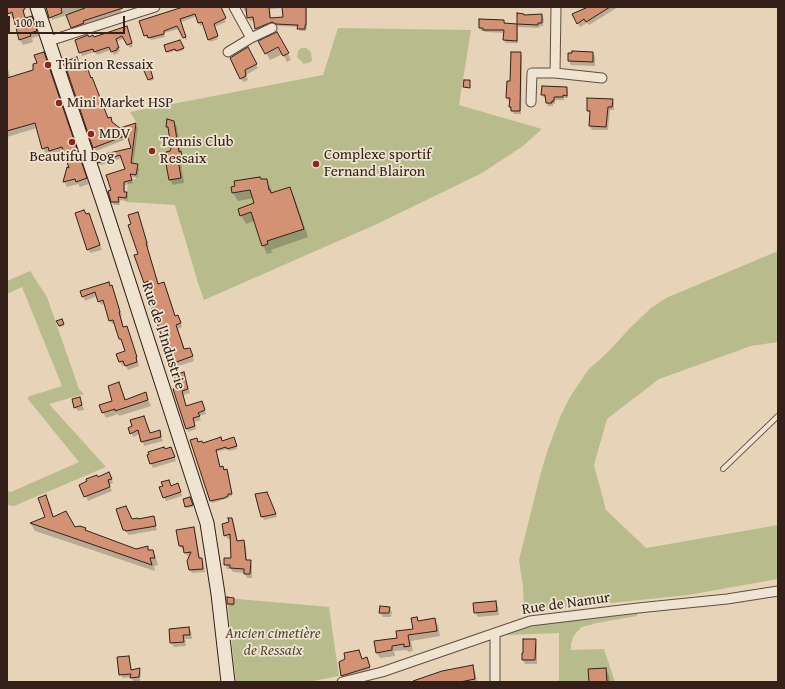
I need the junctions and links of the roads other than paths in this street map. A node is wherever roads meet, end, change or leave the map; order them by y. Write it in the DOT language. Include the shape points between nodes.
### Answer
graph roads {
  1 [pos="37,7"];
  2 [pos="154,7"];
  3 [pos="234,7"];
  4 [pos="556,7"];
  5 [pos="272,28"];
  6 [pos="251,38"];
  7 [pos="49,42"];
  8 [pos="228,52"];
  9 [pos="555,73"];
  10 [pos="602,78"];
  11 [pos="531,102"];
  12 [pos="778,416"];
  13 [pos="723,469"];
  14 [pos="778,591"];
  15 [pos="495,633"];
  16 [pos="228,682"];
  17 [pos="342,682"];
  18 [pos="495,682"];
  1 -- 7 [label="street, Rue de l'Industrie"];
  2 -- 7 [label="street"];
  3 -- 6 [label="street"];
  4 -- 9 [label="street"];
  5 -- 6 [label="street"];
  6 -- 8 [label="street"];
  7 -- 16 [label="street, Rue de l'Industrie" via="207,523"];
  9 -- 10 [label="street"];
  9 -- 11 [label="street" via="532,73"];
  12 -- 13 [label="lane"];
  14 -- 15 [label="street, Rue de Namur" via="727,599 546,618"];
  15 -- 17 [label="street, Rue de Namur" via="382,672"];
  15 -- 18 [label="street"];
}
